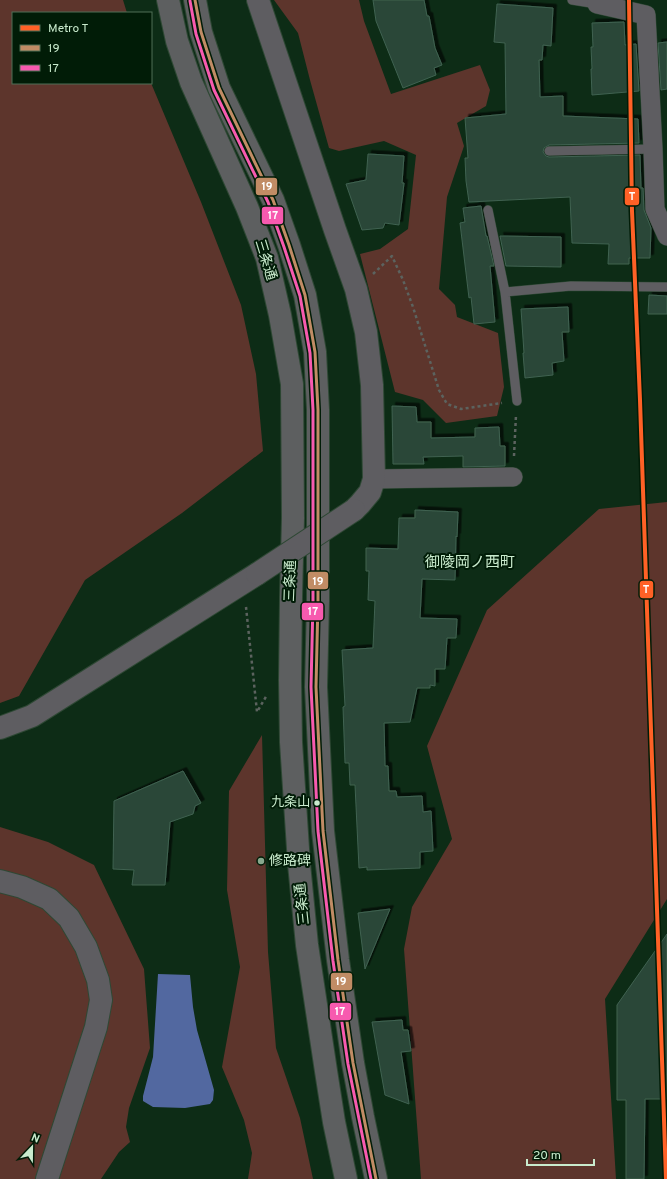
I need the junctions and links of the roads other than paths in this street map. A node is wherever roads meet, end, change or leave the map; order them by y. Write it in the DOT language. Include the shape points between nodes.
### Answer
graph roads {
  1 [pos="168,0"];
  2 [pos="195,0"];
  3 [pos="258,0"];
  4 [pos="572,0"];
  5 [pos="597,2"];
  6 [pos="653,149"];
  7 [pos="549,151"];
  8 [pos="488,210"];
  9 [pos="667,236"];
  10 [pos="667,287"];
  11 [pos="505,292"];
  12 [pos="517,401"];
  13 [pos="513,477"];
  14 [pos="374,479"];
  15 [pos="0,728"];
  16 [pos="0,881"];
  17 [pos="47,1179"];
  18 [pos="346,1179"];
  19 [pos="376,1179"];
  1 -- 18 [label="main road, 三条通" via="177,41 191,82 267,258 292,384 290,680 291,742 299,864 325,1063"];
  2 -- 19 [label="main road, 三条通" via="201,32 219,88 273,200 290,245 305,295 315,352 318,410 316,687 323,831 353,1063"];
  3 -- 14 [label="street" via="362,310 372,385"];
  4 -- 5 [label="lane"];
  5 -- 6 [label="street" via="646,15"];
  6 -- 7 [label="lane"];
  6 -- 9 [label="street" via="654,209"];
  8 -- 11 [label="lane"];
  10 -- 11 [label="lane" via="572,286"];
  11 -- 12 [label="lane"];
  13 -- 14 [label="street"];
  14 -- 15 [label="street, bridge" via="370,492 354,510 250,579 32,716"];
  16 -- 17 [label="street" via="49,899 69,918 86,947 98,980 100,1000 96,1027"];
}
